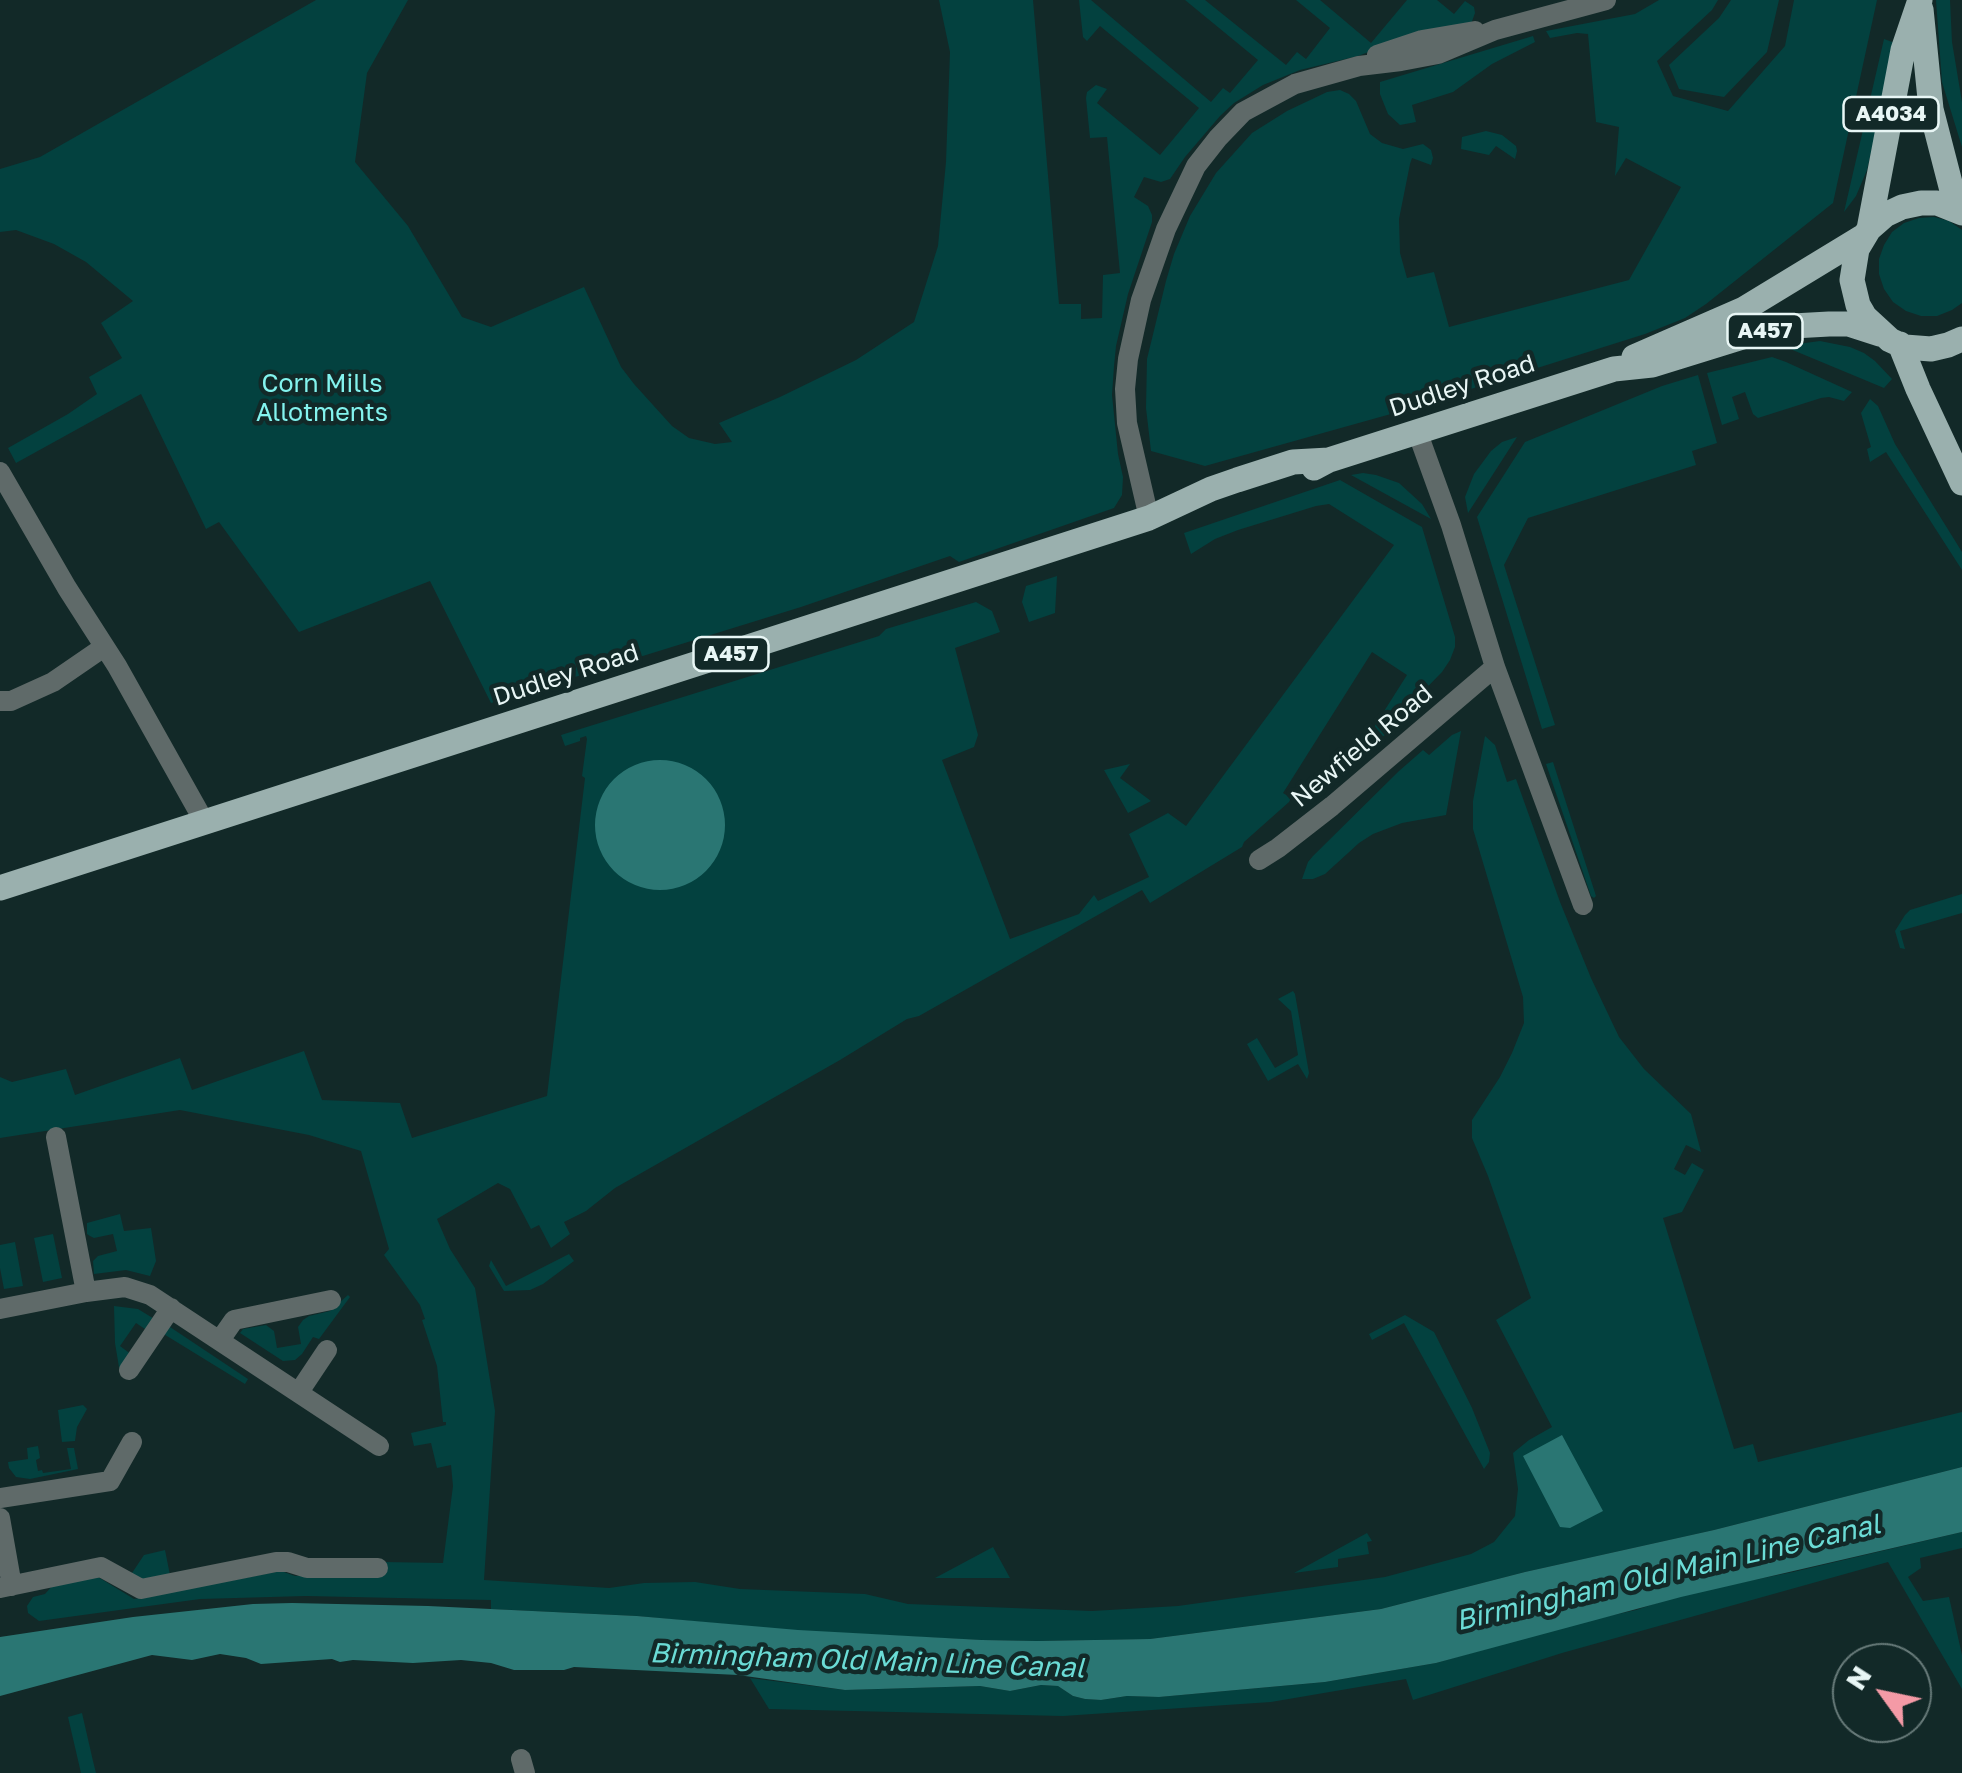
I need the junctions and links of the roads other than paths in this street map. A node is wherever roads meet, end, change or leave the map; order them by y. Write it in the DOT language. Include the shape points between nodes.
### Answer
graph roads {
  1 [pos="1606,0"];
  2 [pos="1920,0"];
  3 [pos="1960,211"];
  4 [pos="1866,232"];
  5 [pos="1890,339"];
  6 [pos="1962,339"];
  7 [pos="1614,368"];
  8 [pos="1418,431"];
  9 [pos="0,472"];
  10 [pos="1962,483"];
  11 [pos="1150,518"];
  12 [pos="104,647"];
  13 [pos="1495,667"];
  14 [pos="0,700"];
  15 [pos="204,823"];
  16 [pos="1259,860"];
  17 [pos="0,888"];
  18 [pos="1583,906"];
  19 [pos="56,1137"];
  20 [pos="86,1292"];
  21 [pos="331,1300"];
  22 [pos="171,1308"];
  23 [pos="0,1310"];
  24 [pos="220,1340"];
  25 [pos="327,1350"];
  26 [pos="129,1370"];
  27 [pos="298,1392"];
  28 [pos="132,1442"];
  29 [pos="378,1446"];
  30 [pos="0,1498"];
  31 [pos="0,1518"];
  32 [pos="378,1568"];
  33 [pos="6,1587"];
  1 -- 11 [label="street" via="1495,30 1422,40 1295,84 1243,112 1218,138 1180,197 1153,263 1131,346 1126,423"];
  2 -- 3 [label="main road, A4034" via="1931,109"];
  2 -- 4 [label="main road, A4034" via="1903,50"];
  3 -- 4 [label="main road, A457" via="1911,204"];
  4 -- 5 [label="main road" via="1854,260 1854,290 1864,317"];
  4 -- 7 [label="main road, Dudley Road / A457" via="1744,309"];
  5 -- 6 [label="main road, A457" via="1931,349"];
  5 -- 7 [label="main road, Dudley Road / A457" via="1850,324 1793,326 1652,365"];
  5 -- 10 [label="main road"];
  7 -- 8 [label="main road, Dudley Road / A457"];
  8 -- 11 [label="main road, Dudley Road / A457" via="1214,505"];
  8 -- 13 [label="street"];
  9 -- 12 [label="street"];
  11 -- 15 [label="main road, Dudley Road / A457"];
  12 -- 14 [label="street" via="54,682"];
  12 -- 15 [label="street"];
  13 -- 16 [label="street, Newfield Road"];
  13 -- 18 [label="street"];
  15 -- 17 [label="main road, Dudley Road / A457"];
  19 -- 20 [label="street"];
  20 -- 22 [label="street" via="126,1287"];
  20 -- 23 [label="street"];
  21 -- 24 [label="street" via="234,1320"];
  22 -- 24 [label="street"];
  22 -- 26 [label="street"];
  24 -- 27 [label="street"];
  25 -- 27 [label="street"];
  27 -- 29 [label="street"];
  28 -- 30 [label="street" via="110,1481"];
  31 -- 33 [label="street"];
  32 -- 33 [label="street" via="276,1562 142,1590 101,1567"];
}
